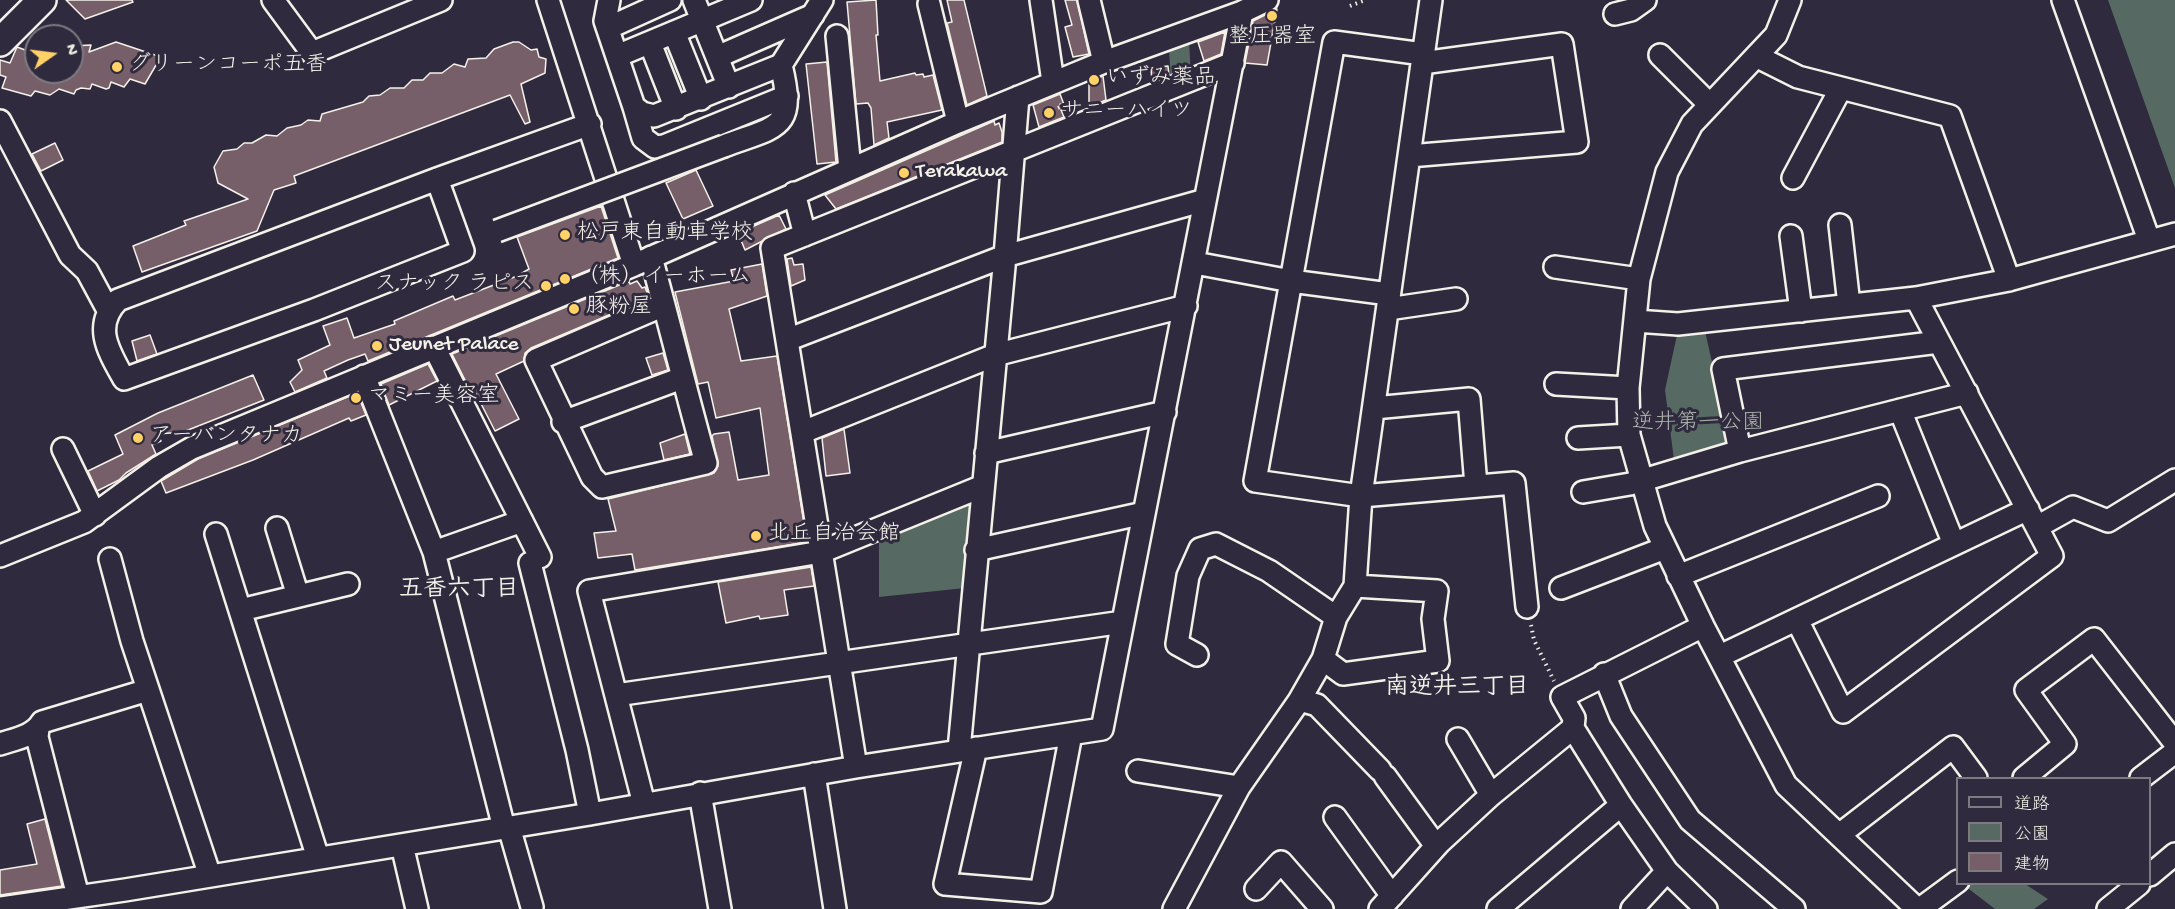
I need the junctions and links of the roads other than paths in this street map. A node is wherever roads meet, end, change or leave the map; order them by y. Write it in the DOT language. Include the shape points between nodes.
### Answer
graph roads {
  1 [pos="42,0"];
  2 [pos="273,0"];
  3 [pos="441,0"];
  4 [pos="548,0"];
  5 [pos="609,0"];
  6 [pos="670,0"];
  7 [pos="694,0"];
  8 [pos="1041,0"];
  9 [pos="1089,0"];
  10 [pos="1268,0"];
  11 [pos="1431,0"];
  12 [pos="1645,0"];
  13 [pos="1790,0"];
  14 [pos="2063,0"];
  15 [pos="742,2"];
  16 [pos="929,4"];
  17 [pos="818,7"];
  18 [pos="1242,12"];
  19 [pos="1615,14"];
  20 [pos="702,20"];
  21 [pos="608,28"];
  22 [pos="674,32"];
  23 [pos="837,36"];
  24 [pos="0,42"];
  25 [pos="650,43"];
  26 [pos="1660,55"];
  27 [pos="617,56"];
  28 [pos="1756,56"];
  29 [pos="717,57"];
  30 [pos="1422,58"];
  31 [pos="1104,62"];
  32 [pos="1233,63"];
  33 [pos="781,65"];
  34 [pos="1053,82"];
  35 [pos="729,87"];
  36 [pos="1841,88"];
  37 [pos="787,96"];
  38 [pos="1018,97"];
  39 [pos="701,99"];
  40 [pos="1710,105"];
  41 [pos="634,107"];
  42 [pos="676,109"];
  43 [pos="0,121"];
  44 [pos="958,122"];
  45 [pos="590,124"];
  46 [pos="1014,152"];
  47 [pos="1409,156"];
  48 [pos="850,169"];
  49 [pos="437,178"];
  50 [pos="1793,178"];
  51 [pos="794,193"];
  52 [pos="1205,200"];
  53 [pos="1840,225"];
  54 [pos="497,231"];
  55 [pos="2175,234"];
  56 [pos="805,235"];
  57 [pos="1791,236"];
  58 [pos="2149,240"];
  59 [pos="1005,256"];
  60 [pos="643,261"];
  61 [pos="1195,263"];
  62 [pos="1555,267"];
  63 [pos="1639,279"];
  64 [pos="2009,280"];
  65 [pos="1291,281"];
  66 [pos="1916,298"];
  67 [pos="1456,299"];
  68 [pos="1389,302"];
  69 [pos="664,305"];
  70 [pos="1849,305"];
  71 [pos="1186,306"];
  72 [pos="108,310"];
  73 [pos="1801,312"];
  74 [pos="1635,321"];
  75 [pos="787,340"];
  76 [pos="1939,342"];
  77 [pos="434,346"];
  78 [pos="995,355"];
  79 [pos="364,376"];
  80 [pos="682,378"];
  81 [pos="1556,384"];
  82 [pos="1628,388"];
  83 [pos="1967,393"];
  84 [pos="1374,408"];
  85 [pos="1900,410"];
  86 [pos="1165,412"];
  87 [pos="563,422"];
  88 [pos="803,432"];
  89 [pos="1629,435"];
  90 [pos="1578,438"];
  91 [pos="63,449"];
  92 [pos="1740,452"];
  93 [pos="986,453"];
  94 [pos="1642,480"];
  95 [pos="2175,480"];
  96 [pos="983,486"];
  97 [pos="1476,486"];
  98 [pos="1583,492"];
  99 [pos="1361,496"];
  100 [pos="1878,496"];
  101 [pos="1144,513"];
  102 [pos="95,515"];
  103 [pos="2033,518"];
  104 [pos="522,521"];
  105 [pos="277,528"];
  106 [pos="216,534"];
  107 [pos="1954,544"];
  108 [pos="1665,548"];
  109 [pos="976,550"];
  110 [pos="434,552"];
  111 [pos="821,552"];
  112 [pos="0,556"];
  113 [pos="110,559"];
  114 [pos="1678,576"];
  115 [pos="348,584"];
  116 [pos="1356,586"];
  117 [pos="1561,588"];
  118 [pos="298,596"];
  119 [pos="1527,606"];
  120 [pos="241,610"];
  121 [pos="1336,617"];
  122 [pos="1797,620"];
  123 [pos="1123,622"];
  124 [pos="1703,626"];
  125 [pos="968,645"];
  126 [pos="1197,655"];
  127 [pos="1720,656"];
  128 [pos="1323,659"];
  129 [pos="839,661"];
  130 [pos="1604,674"];
  131 [pos="148,690"];
  132 [pos="616,695"];
  133 [pos="1300,700"];
  134 [pos="1574,728"];
  135 [pos="38,729"];
  136 [pos="1071,734"];
  137 [pos="1458,739"];
  138 [pos="2175,743"];
  139 [pos="0,744"];
  140 [pos="967,749"];
  141 [pos="2175,752"];
  142 [pos="856,767"];
  143 [pos="1138,771"];
  144 [pos="814,774"];
  145 [pos="1975,777"];
  146 [pos="2025,777"];
  147 [pos="2142,777"];
  148 [pos="1239,787"];
  149 [pos="700,793"];
  150 [pos="1491,795"];
  151 [pos="644,804"];
  152 [pos="1621,805"];
  153 [pos="590,814"];
  154 [pos="1335,817"];
  155 [pos="506,827"];
  156 [pos="1839,835"];
  157 [pos="402,845"];
  158 [pos="1436,846"];
  159 [pos="2175,854"];
  160 [pos="318,858"];
  161 [pos="1667,872"];
  162 [pos="2151,874"];
  163 [pos="210,876"];
  164 [pos="1956,882"];
  165 [pos="2138,885"];
  166 [pos="1256,889"];
  167 [pos="78,896"];
  168 [pos="127,900"];
  169 [pos="1386,903"];
  170 [pos="532,907"];
  171 [pos="0,908"];
  172 [pos="417,909"];
  173 [pos="720,909"];
  174 [pos="835,909"];
  175 [pos="1174,909"];
  176 [pos="1322,909"];
  177 [pos="1498,909"];
  178 [pos="1632,909"];
  179 [pos="1707,909"];
  180 [pos="1794,909"];
  181 [pos="1918,909"];
  182 [pos="2108,909"];
  1 -- 24 [label="main road"];
  2 -- 3 [label="street" via="312,53"];
  4 -- 45 [label="street"];
  5 -- 21 [label="street" via="605,21"];
  6 -- 21 [label="street"];
  7 -- 20 [label="street"];
  8 -- 34 [label="street"];
  9 -- 31 [label="street"];
  10 -- 18 [label="street"];
  11 -- 30 [label="street"];
  12 -- 19 [label="street" via="1631,10"];
  13 -- 28 [label="street" via="1776,35"];
  14 -- 58 [label="street"];
  15 -- 20 [label="street"];
  16 -- 44 [label="street"];
  17 -- 29 [label="street"];
  17 -- 33 [label="street"];
  18 -- 31 [label="street"];
  18 -- 32 [label="street"];
  20 -- 22 [label="street"];
  20 -- 29 [label="street"];
  21 -- 27 [label="street"];
  22 -- 25 [label="street"];
  22 -- 39 [label="street"];
  23 -- 48 [label="street"];
  25 -- 27 [label="street"];
  25 -- 42 [label="street"];
  26 -- 40 [label="street"];
  27 -- 41 [label="street"];
  28 -- 36 [label="street" via="1798,77"];
  28 -- 40 [label="street"];
  29 -- 35 [label="street"];
  30 -- 47 [label="street"];
  30 -- 47 [label="street" via="1562,44 1577,142"];
  30 -- 65 [label="street" via="1334,42"];
  31 -- 34 [label="street"];
  32 -- 46 [label="street"];
  32 -- 52 [label="street"];
  33 -- 35 [label="street"];
  33 -- 37 [label="street"];
  34 -- 38 [label="street"];
  35 -- 39 [label="street"];
  36 -- 50 [label="street"];
  36 -- 64 [label="street" via="1950,116"];
  37 -- 41 [label="street" via="655,147 643,138"];
  37 -- 54 [label="street, bridge" via="786,114 777,126"];
  38 -- 44 [label="street"];
  38 -- 46 [label="street"];
  39 -- 42 [label="street"];
  40 -- 63 [label="street" via="1692,124 1667,172"];
  41 -- 42 [label="street" via="654,116"];
  43 -- 72 [label="street" via="70,255 87,271"];
  44 -- 48 [label="street"];
  45 -- 49 [label="street"];
  45 -- 60 [label="street"];
  46 -- 56 [label="street"];
  46 -- 59 [label="street"];
  47 -- 68 [label="street"];
  48 -- 51 [label="street"];
  49 -- 72 [label="street" via="118,300"];
  49 -- 72 [label="street" via="469,249 124,379 103,332"];
  51 -- 56 [label="street"];
  51 -- 60 [label="street"];
  52 -- 59 [label="street"];
  52 -- 61 [label="street"];
  53 -- 70 [label="street"];
  55 -- 58 [label="street"];
  56 -- 75 [label="street" via="772,248"];
  57 -- 73 [label="street"];
  58 -- 64 [label="street"];
  59 -- 75 [label="street"];
  59 -- 78 [label="street"];
  60 -- 69 [label="street"];
  60 -- 77 [label="street"];
  61 -- 65 [label="street"];
  61 -- 71 [label="street"];
  62 -- 63 [label="street"];
  63 -- 74 [label="street"];
  64 -- 66 [label="street"];
  65 -- 68 [label="street"];
  65 -- 99 [label="street" via="1255,481"];
  66 -- 70 [label="street"];
  66 -- 76 [label="street"];
  67 -- 68 [label="street"];
  68 -- 84 [label="street"];
  69 -- 80 [label="street"];
  69 -- 87 [label="street" via="536,360"];
  70 -- 73 [label="street"];
  71 -- 78 [label="street"];
  71 -- 86 [label="street"];
  73 -- 74 [label="street" via="1678,324"];
  74 -- 82 [label="street"];
  75 -- 88 [label="street"];
  76 -- 83 [label="street"];
  76 -- 92 [label="street" via="1723,369"];
  77 -- 79 [label="street"];
  77 -- 104 [label="street"];
  78 -- 88 [label="street"];
  78 -- 93 [label="street"];
  79 -- 102 [label="street" via="192,448 159,467"];
  79 -- 110 [label="street"];
  80 -- 87 [label="street"];
  80 -- 87 [label="street" via="706,463 602,487 592,477"];
  81 -- 82 [label="street"];
  82 -- 89 [label="street"];
  83 -- 85 [label="street"];
  83 -- 103 [label="street"];
  84 -- 97 [label="street" via="1469,399"];
  84 -- 99 [label="street"];
  85 -- 92 [label="street"];
  85 -- 107 [label="street"];
  86 -- 93 [label="street"];
  86 -- 101 [label="street"];
  88 -- 111 [label="street"];
  89 -- 90 [label="street"];
  89 -- 94 [label="street"];
  91 -- 102 [label="street"];
  92 -- 94 [label="street"];
  93 -- 96 [label="street"];
  94 -- 98 [label="street"];
  94 -- 108 [label="street"];
  95 -- 103 [label="street" via="2108,521 2073,507"];
  96 -- 109 [label="street"];
  96 -- 111 [label="street"];
  97 -- 99 [label="street"];
  97 -- 119 [label="street" via="1514,483"];
  99 -- 116 [label="street"];
  100 -- 114 [label="street"];
  101 -- 109 [label="street"];
  101 -- 123 [label="street"];
  102 -- 112 [label="street"];
  103 -- 107 [label="street"];
  103 -- 122 [label="street" via="2052,556 1843,712"];
  104 -- 110 [label="street"];
  104 -- 153 [label="street" via="535,560"];
  105 -- 118 [label="street"];
  106 -- 120 [label="street"];
  107 -- 122 [label="street"];
  108 -- 114 [label="street"];
  108 -- 117 [label="street"];
  109 -- 125 [label="street"];
  110 -- 155 [label="street"];
  111 -- 129 [label="street"];
  111 -- 132 [label="street" via="589,591"];
  113 -- 131 [label="street"];
  114 -- 124 [label="street"];
  115 -- 118 [label="street"];
  116 -- 121 [label="street"];
  116 -- 128 [label="street" via="1437,591 1433,619 1438,661 1343,674"];
  118 -- 120 [label="street"];
  120 -- 160 [label="street"];
  121 -- 126 [label="street" via="1269,571 1216,544 1200,549 1188,576 1178,644"];
  121 -- 128 [label="street"];
  122 -- 127 [label="street"];
  123 -- 125 [label="street"];
  123 -- 136 [label="street" via="1102,729"];
  124 -- 127 [label="street"];
  124 -- 130 [label="street"];
  125 -- 129 [label="street"];
  125 -- 140 [label="street"];
  127 -- 156 [label="street" via="1786,785"];
  128 -- 133 [label="street"];
  129 -- 132 [label="street"];
  129 -- 142 [label="street"];
  130 -- 134 [label="street" via="1562,697 1574,718"];
  130 -- 180 [label="street" via="1621,716 1690,820"];
  131 -- 135 [label="street" via="42,722"];
  131 -- 163 [label="street"];
  132 -- 151 [label="street"];
  133 -- 148 [label="street"];
  133 -- 158 [label="street" via="1317,705 1383,773"];
  134 -- 150 [label="street"];
  134 -- 152 [label="street"];
  135 -- 139 [label="street"];
  135 -- 167 [label="street"];
  136 -- 140 [label="street"];
  136 -- 140 [label="street" via="1041,892 945,885"];
  137 -- 150 [label="street"];
  138 -- 146 [label="street" via="2094,639 2026,690 2065,744"];
  140 -- 142 [label="street"];
  141 -- 147 [label="street"];
  142 -- 144 [label="street"];
  143 -- 148 [label="street"];
  144 -- 149 [label="street"];
  144 -- 174 [label="street"];
  145 -- 156 [label="street" via="1953,747"];
  148 -- 175 [label="street"];
  149 -- 151 [label="street"];
  149 -- 173 [label="street"];
  150 -- 158 [label="street"];
  151 -- 153 [label="street"];
  152 -- 161 [label="street"];
  152 -- 177 [label="street"];
  153 -- 155 [label="street"];
  154 -- 169 [label="street"];
  155 -- 157 [label="street"];
  155 -- 170 [label="street"];
  156 -- 181 [label="street"];
  157 -- 160 [label="street"];
  157 -- 172 [label="street"];
  158 -- 169 [label="street"];
  159 -- 162 [label="street"];
  160 -- 163 [label="street"];
  161 -- 178 [label="street"];
  161 -- 179 [label="street"];
  163 -- 168 [label="street"];
  164 -- 181 [label="street"];
  165 -- 182 [label="street"];
  166 -- 176 [label="street" via="1281,862"];
  167 -- 168 [label="street"];
  167 -- 171 [label="street"];
}
